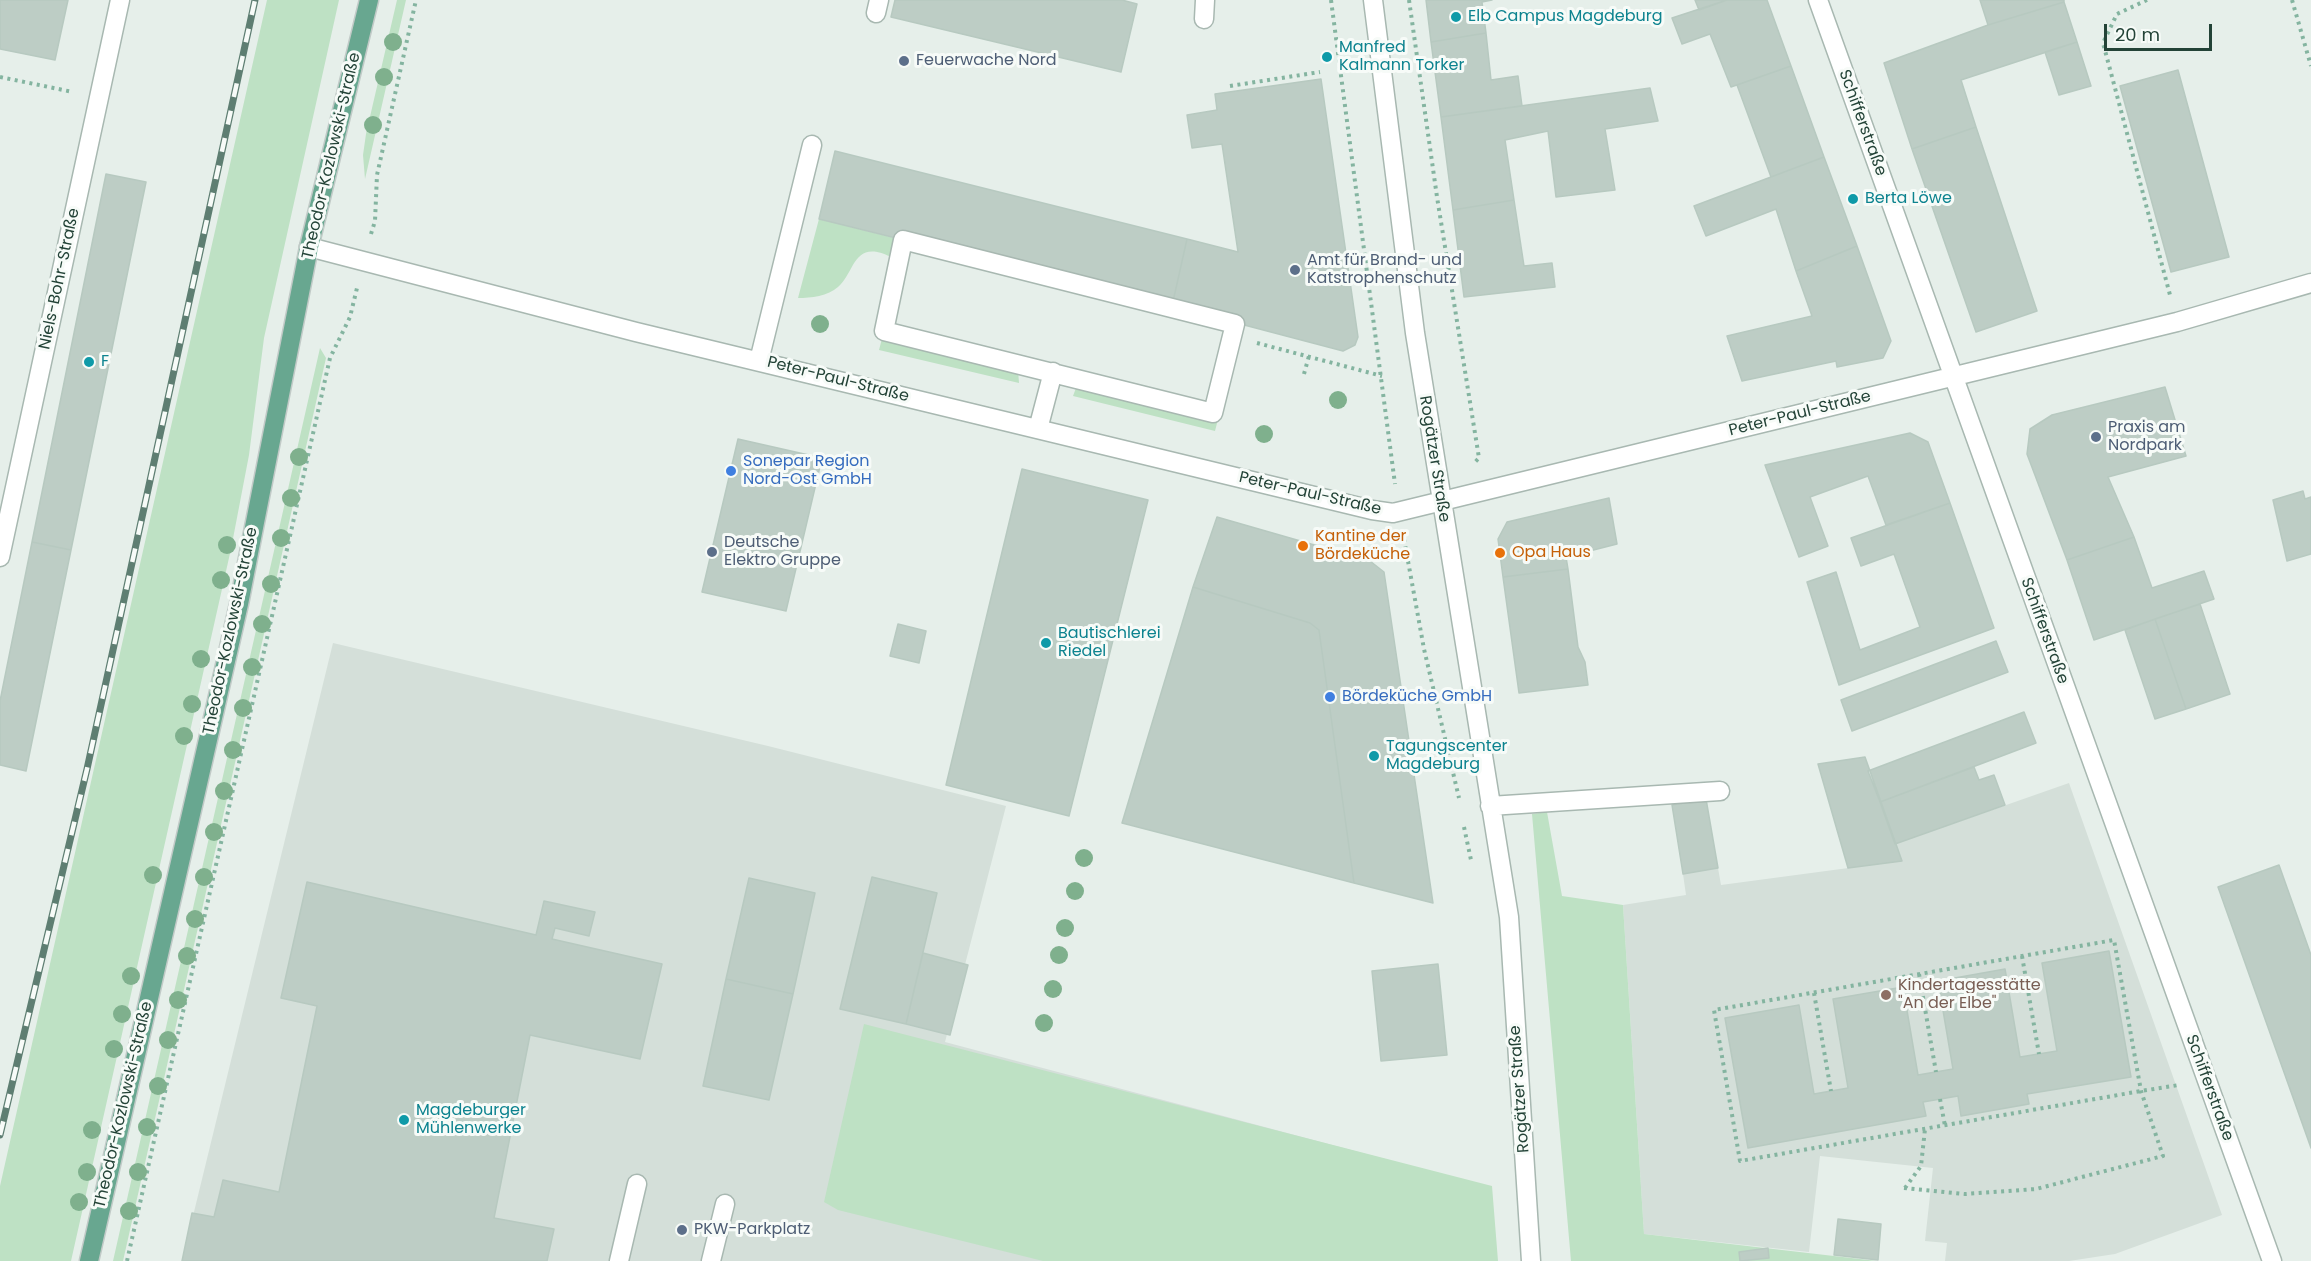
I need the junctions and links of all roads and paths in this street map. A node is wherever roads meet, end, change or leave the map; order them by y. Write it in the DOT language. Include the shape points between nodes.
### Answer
graph roads {
  1 [pos="120,0"];
  2 [pos="369,0"];
  3 [pos="416,0"];
  4 [pos="1205,0"];
  5 [pos="1331,0"];
  6 [pos="1373,0"];
  7 [pos="1409,0"];
  8 [pos="1818,0"];
  9 [pos="2147,0"];
  10 [pos="2292,0"];
  11 [pos="1204,19"];
  12 [pos="2311,66"];
  13 [pos="1320,72"];
  14 [pos="0,77"];
  15 [pos="1230,86"];
  16 [pos="99,98"];
  17 [pos="812,145"];
  18 [pos="375,221"];
  19 [pos="309,247"];
  20 [pos="2311,284"];
  21 [pos="352,309"];
  22 [pos="2177,322"];
  23 [pos="1247,341"];
  24 [pos="1309,356"];
  25 [pos="759,361"];
  26 [pos="1053,372"];
  27 [pos="1304,374"];
  28 [pos="1382,376"];
  29 [pos="1953,378"];
  30 [pos="1038,429"];
  31 [pos="1479,458"];
  32 [pos="1392,460"];
  33 [pos="1440,501"];
  34 [pos="0,557"];
  35 [pos="1407,562"];
  36 [pos="1720,791"];
  37 [pos="1460,799"];
  38 [pos="1490,806"];
  39 [pos="1463,822"];
  40 [pos="1474,864"];
  41 [pos="2022,956"];
  42 [pos="1919,974"];
  43 [pos="1814,993"];
  44 [pos="2039,1054"];
  45 [pos="1936,1072"];
  46 [pos="2206,1080"];
  47 [pos="1831,1090"];
  48 [pos="2141,1091"];
  49 [pos="1940,1099"];
  50 [pos="1945,1126"];
  51 [pos="1925,1129"];
  52 [pos="638,1184"];
  53 [pos="725,1204"];
  54 [pos="89,1261"];
  55 [pos="127,1261"];
  56 [pos="619,1261"];
  57 [pos="711,1261"];
  58 [pos="1531,1261"];
  59 [pos="2272,1261"];
  1 -- 16 [label="street, Niels-Bohr-Straße"];
  2 -- 19 [label="main road, Theodor-Kozlowski-Straße"];
  3 -- 18 [label="path" via="377,175"];
  4 -- 11 [label="street"];
  5 -- 28 [label="path"];
  6 -- 33 [label="street, Rogätzer Straße"];
  7 -- 31 [label="path"];
  8 -- 29 [label="street, Schifferstraße"];
  9 -- 22 [label="path" via="2117,14 2103,43"];
  10 -- 12 [label="path"];
  13 -- 15 [label="path"];
  14 -- 16 [label="path"];
  16 -- 34 [label="street, Niels-Bohr-Straße"];
  17 -- 25 [label="street"];
  19 -- 25 [label="street, Peter-Paul-Straße"];
  19 -- 54 [label="main road, Theodor-Kozlowski-Straße" via="238,604"];
  20 -- 22 [label="street, Peter-Paul-Straße"];
  21 -- 55 [label="path" via="330,358"];
  22 -- 29 [label="street, Peter-Paul-Straße"];
  23 -- 24 [label="path"];
  24 -- 27 [label="path"];
  24 -- 28 [label="path"];
  25 -- 30 [label="street, Peter-Paul-Straße"];
  26 -- 26 [label="street" via="884,331 903,240 1235,324 1213,413"];
  26 -- 30 [label="street"];
  28 -- 32 [label="path"];
  29 -- 33 [label="street, Peter-Paul-Straße"];
  29 -- 46 [label="street, Schifferstraße"];
  30 -- 33 [label="street, Peter-Paul-Straße" via="1372,510 1393,513"];
  33 -- 38 [label="street, Rogätzer Straße"];
  35 -- 37 [label="path"];
  36 -- 38 [label="street"];
  38 -- 58 [label="street, Rogätzer Straße" via="1509,917"];
  39 -- 40 [label="path" via="1468,855"];
  41 -- 42 [label="path"];
  41 -- 44 [label="path"];
  41 -- 48 [label="path" via="2114,940"];
  42 -- 43 [label="path"];
  42 -- 45 [label="path"];
  43 -- 47 [label="path"];
  43 -- 51 [label="path" via="1714,1010 1740,1161"];
  46 -- 48 [label="path"];
  46 -- 59 [label="street, Schifferstraße"];
  48 -- 50 [label="path"];
  48 -- 51 [label="path" via="2163,1156 2036,1189 1965,1194 1904,1188 1921,1166"];
  49 -- 50 [label="path"];
  50 -- 51 [label="path"];
  52 -- 56 [label="street"];
  53 -- 57 [label="street"];
}
